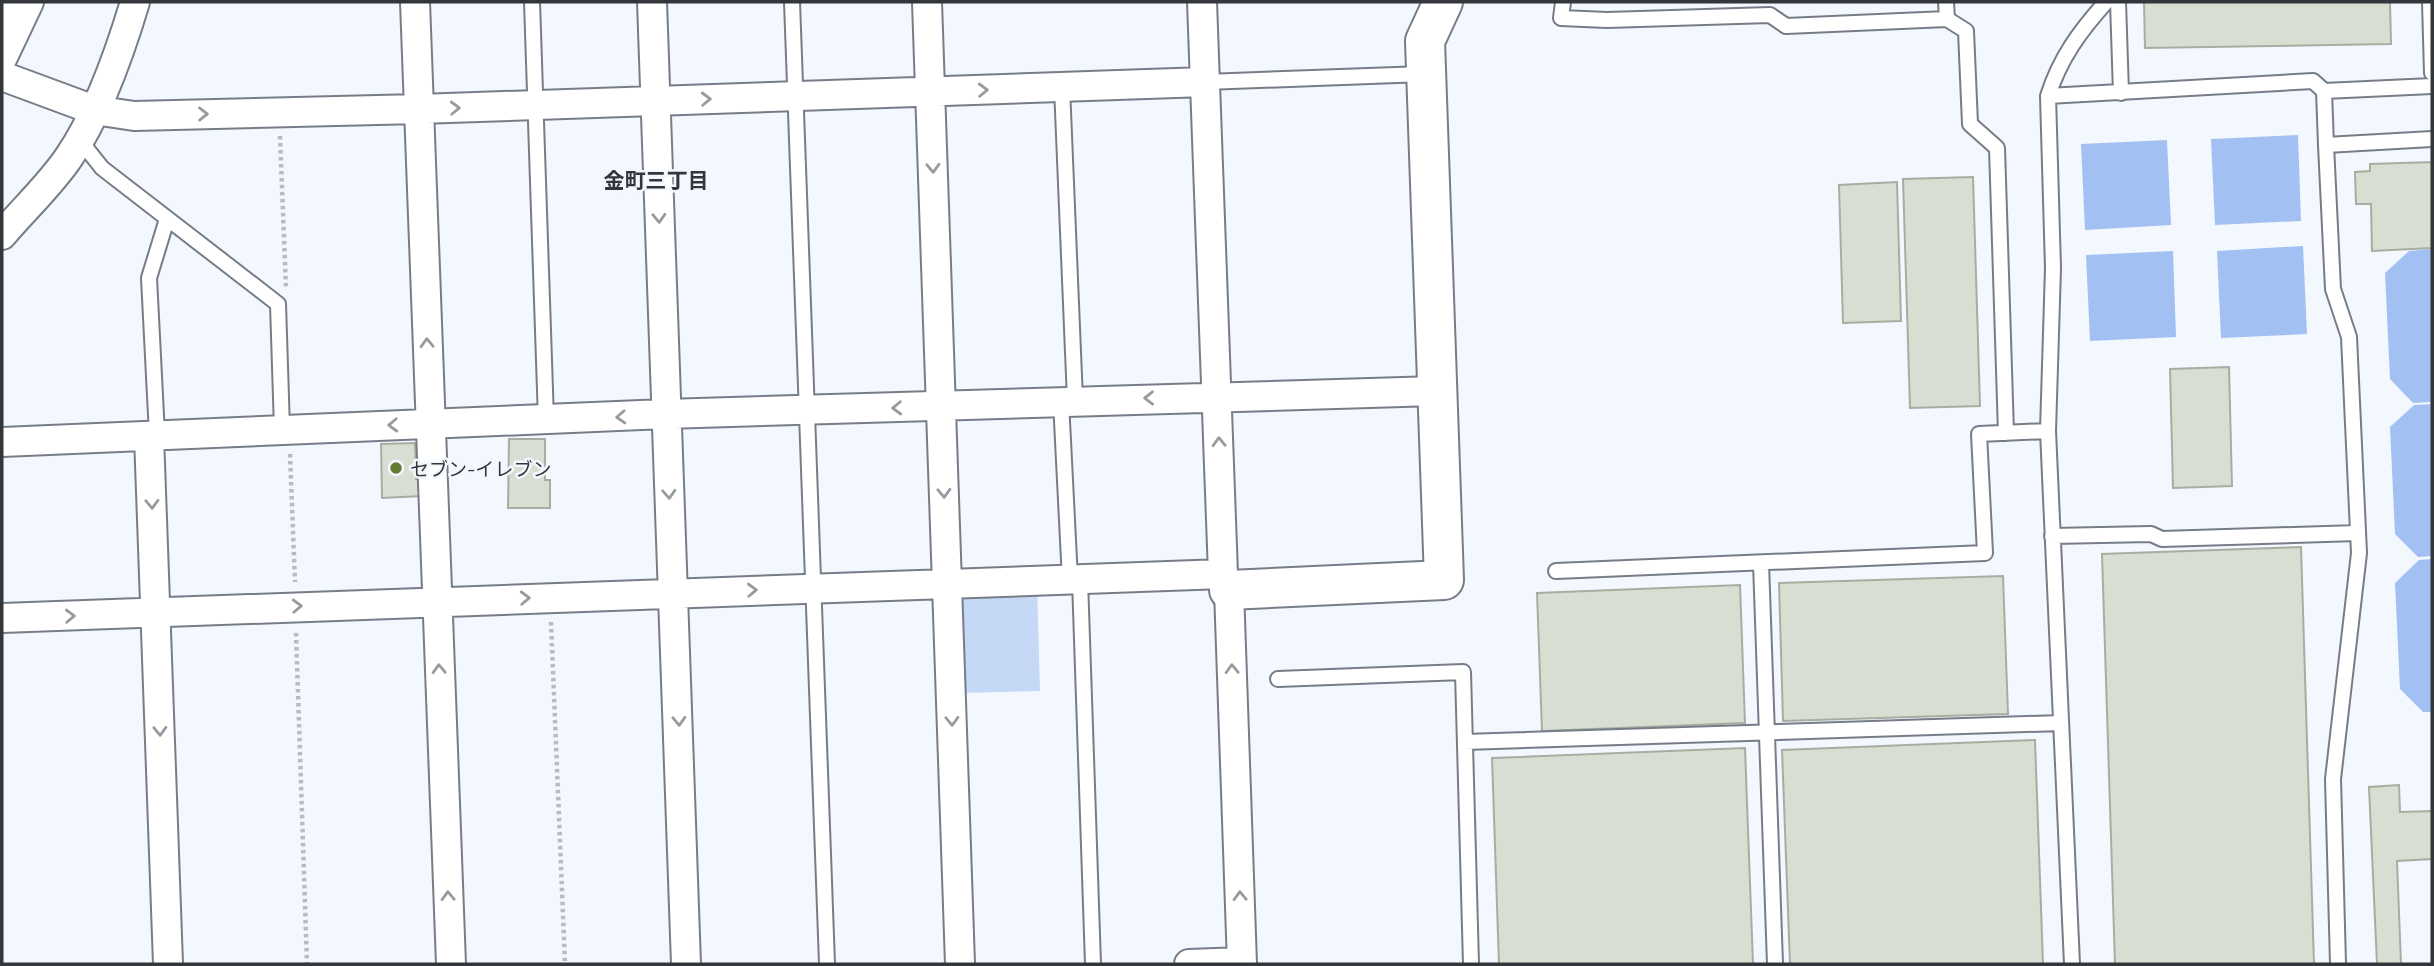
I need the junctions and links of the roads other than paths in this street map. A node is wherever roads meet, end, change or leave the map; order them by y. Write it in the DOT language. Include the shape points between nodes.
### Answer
graph roads {
  1 [pos="6,2"];
  2 [pos="29,2"];
  3 [pos="135,2"];
  4 [pos="415,2"];
  5 [pos="532,2"];
  6 [pos="652,2"];
  7 [pos="792,2"];
  8 [pos="927,2"];
  9 [pos="1202,2"];
  10 [pos="1421,2"];
  11 [pos="1443,2"];
  12 [pos="1563,2"];
  13 [pos="1946,2"];
  14 [pos="2106,2"];
  15 [pos="2118,2"];
  16 [pos="2430,2"];
  17 [pos="2,11"];
  18 [pos="1947,19"];
  19 [pos="1425,57"];
  20 [pos="2,59"];
  21 [pos="2432,73"];
  22 [pos="2,76"];
  23 [pos="1205,82"];
  24 [pos="2432,86"];
  25 [pos="1062,87"];
  26 [pos="2324,91"];
  27 [pos="930,92"];
  28 [pos="2121,93"];
  29 [pos="796,96"];
  30 [pos="2048,96"];
  31 [pos="656,100"];
  32 [pos="536,106"];
  33 [pos="94,110"];
  34 [pos="419,110"];
  35 [pos="79,139"];
  36 [pos="2432,139"];
  37 [pos="2326,145"];
  38 [pos="167,219"];
  39 [pos="2,235"];
  40 [pos="1436,391"];
  41 [pos="1217,397"];
  42 [pos="1068,400"];
  43 [pos="942,407"];
  44 [pos="806,411"];
  45 [pos="665,414"];
  46 [pos="546,420"];
  47 [pos="430,424"];
  48 [pos="289,429"];
  49 [pos="2048,431"];
  50 [pos="2006,433"];
  51 [pos="153,435"];
  52 [pos="2,442"];
  53 [pos="2357,533"];
  54 [pos="2053,536"];
  55 [pos="1761,563"];
  56 [pos="1556,571"];
  57 [pos="1075,580"];
  58 [pos="1226,582"];
  59 [pos="947,583"];
  60 [pos="814,588"];
  61 [pos="674,593"];
  62 [pos="436,601"];
  63 [pos="156,613"];
  64 [pos="2,618"];
  65 [pos="1278,679"];
  66 [pos="2061,723"];
  67 [pos="1767,733"];
  68 [pos="1465,743"];
  69 [pos="168,964"];
  70 [pos="451,964"];
  71 [pos="686,964"];
  72 [pos="827,964"];
  73 [pos="960,964"];
  74 [pos="1094,964"];
  75 [pos="1189,964"];
  76 [pos="1244,964"];
  77 [pos="1472,964"];
  78 [pos="1775,964"];
  79 [pos="2072,964"];
  80 [pos="2338,964"];
  1 -- 17 [label="main road"];
  2 -- 20 [label="street"];
  3 -- 33 [label="street"];
  4 -- 34 [label="street"];
  5 -- 32 [label="lane"];
  6 -- 31 [label="street"];
  7 -- 29 [label="lane"];
  8 -- 27 [label="street"];
  9 -- 23 [label="street"];
  10 -- 19 [label="street"];
  11 -- 19 [label="main road"];
  12 -- 18 [label="lane" via="1561,18 1770,15 1786,26"];
  13 -- 18 [label="lane"];
  14 -- 30 [label="lane" via="2068,48"];
  15 -- 28 [label="lane"];
  16 -- 21 [label="lane"];
  18 -- 50 [label="lane" via="1966,31 1970,124 1997,148"];
  19 -- 23 [label="lane"];
  19 -- 40 [label="main road"];
  22 -- 33 [label="street"];
  23 -- 25 [label="street"];
  23 -- 41 [label="street"];
  24 -- 26 [label="lane"];
  27 -- 25 [label="street, one-way"];
  25 -- 42 [label="lane"];
  26 -- 28 [label="lane" via="2313,81"];
  26 -- 37 [label="lane"];
  27 -- 29 [label="street"];
  27 -- 43 [label="street, one-way"];
  28 -- 30 [label="lane"];
  31 -- 29 [label="street, one-way"];
  29 -- 44 [label="lane"];
  30 -- 49 [label="lane" via="2053,268"];
  31 -- 32 [label="street"];
  31 -- 45 [label="street, one-way"];
  34 -- 32 [label="street, one-way"];
  32 -- 46 [label="lane"];
  33 -- 34 [label="street, one-way" via="134,116"];
  33 -- 35 [label="street"];
  47 -- 34 [label="street, one-way"];
  35 -- 38 [label="lane" via="102,168"];
  35 -- 39 [label="street" via="69,158"];
  36 -- 37 [label="lane"];
  37 -- 53 [label="lane" via="2333,289 2349,337"];
  38 -- 48 [label="lane" via="278,304"];
  38 -- 51 [label="lane" via="149,278"];
  40 -- 41 [label="street"];
  40 -- 58 [label="main road" via="1444,580"];
  41 -- 42 [label="street, one-way"];
  58 -- 41 [label="street, one-way"];
  42 -- 43 [label="street"];
  42 -- 57 [label="lane"];
  43 -- 44 [label="street, one-way"];
  43 -- 59 [label="street, one-way"];
  44 -- 45 [label="street"];
  44 -- 60 [label="lane"];
  45 -- 46 [label="street, one-way"];
  45 -- 61 [label="street, one-way"];
  46 -- 47 [label="street"];
  47 -- 48 [label="street, one-way"];
  47 -- 62 [label="street"];
  48 -- 51 [label="street"];
  49 -- 50 [label="lane"];
  49 -- 54 [label="lane"];
  50 -- 55 [label="lane" via="1979,434 1985,553"];
  51 -- 52 [label="street"];
  51 -- 63 [label="street, one-way"];
  53 -- 54 [label="lane" via="2162,539 2151,534"];
  53 -- 80 [label="lane" via="2359,553 2333,779"];
  54 -- 66 [label="lane"];
  55 -- 56 [label="lane"];
  55 -- 67 [label="lane"];
  57 -- 58 [label="street"];
  57 -- 59 [label="street"];
  57 -- 74 [label="lane"];
  76 -- 58 [label="street, one-way"];
  59 -- 60 [label="street"];
  59 -- 73 [label="street, one-way"];
  61 -- 60 [label="street, one-way"];
  60 -- 72 [label="lane"];
  62 -- 61 [label="street, one-way"];
  61 -- 71 [label="street, one-way"];
  63 -- 62 [label="street, one-way"];
  70 -- 62 [label="street, one-way"];
  64 -- 63 [label="street, one-way"];
  63 -- 69 [label="street, one-way"];
  65 -- 68 [label="lane" via="1463,672"];
  66 -- 67 [label="lane"];
  66 -- 79 [label="lane"];
  67 -- 68 [label="lane"];
  67 -- 78 [label="lane"];
  68 -- 77 [label="lane"];
  75 -- 76 [label="street"];
}
